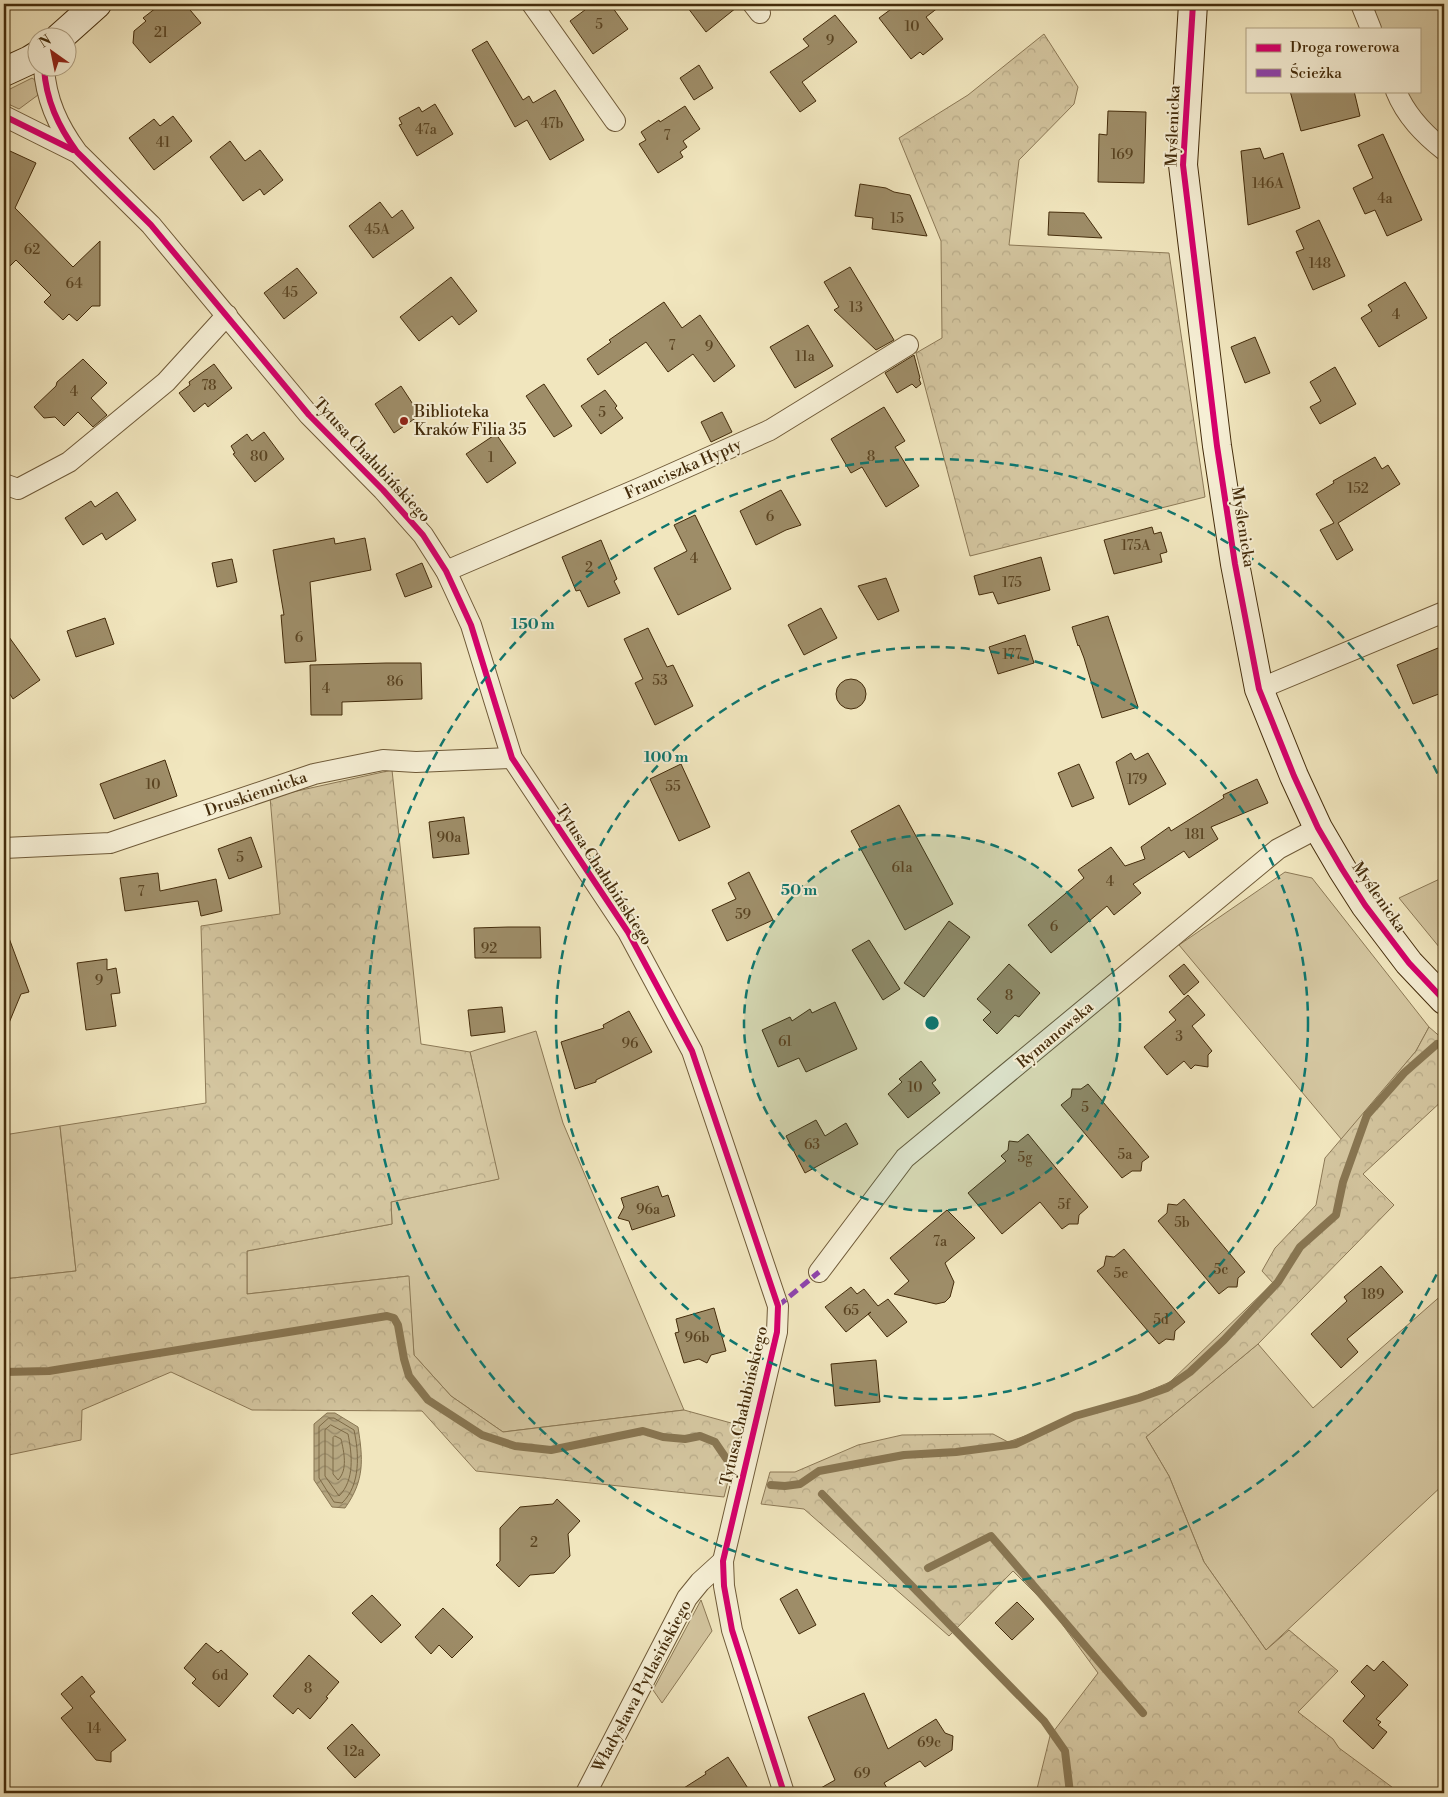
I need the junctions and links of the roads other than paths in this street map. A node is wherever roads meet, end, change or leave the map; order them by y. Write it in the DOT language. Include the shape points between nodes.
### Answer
graph roads {
  1 [pos="97,4"];
  2 [pos="532,4"];
  3 [pos="1193,4"];
  4 [pos="1361,4"];
  5 [pos="70,28"];
  6 [pos="1371,28"];
  7 [pos="28,61"];
  8 [pos="4,72"];
  9 [pos="45,78"];
  10 [pos="1396,92"];
  11 [pos="4,116"];
  12 [pos="615,121"];
  13 [pos="1444,150"];
  14 [pos="77,152"];
  15 [pos="227,315"];
  16 [pos="908,345"];
  17 [pos="4,484"];
  18 [pos="446,571"];
  19 [pos="1444,612"];
  20 [pos="1259,689"];
  21 [pos="512,758"];
  22 [pos="1318,828"];
  23 [pos="4,848"];
  24 [pos="1444,1000"];
  25 [pos="819,1272"];
  26 [pos="723,1561"];
  27 [pos="586,1793"];
  28 [pos="784,1793"];
  1 -- 5 [label="street"];
  2 -- 12 [label="street"];
  3 -- 20 [label="street, Myślenicka" via="1184,165 1217,446"];
  4 -- 6 [label="street"];
  7 -- 8 [label="street"];
  9 -- 14 [label="street, Tytusa Chałubińskiego" via="54,114"];
  10 -- 13 [label="street" via="1422,132"];
  11 -- 14 [label="street, Tytusa Chałubińskiego"];
  14 -- 15 [label="street, Tytusa Chałubińskiego" via="151,225"];
  15 -- 17 [label="street" via="166,382 69,462 18,489"];
  15 -- 18 [label="street, Tytusa Chałubińskiego" via="309,415 423,535"];
  16 -- 18 [label="street, Franciszka Hypty" via="770,430"];
  18 -- 21 [label="street, Tytusa Chałubińskiego" via="470,625"];
  19 -- 20 [label="street"];
  20 -- 22 [label="street, Myślenicka"];
  21 -- 23 [label="street, Druskiennicka" via="384,760 314,774 110,843"];
  21 -- 26 [label="street, Tytusa Chałubińskiego" via="628,932 692,1051 778,1306 777,1332"];
  22 -- 24 [label="street, Myślenicka" via="1365,905 1409,963"];
  22 -- 25 [label="street, Rymanowska" via="1278,849 905,1158"];
  26 -- 27 [label="street, Władysława Pytlasińskiego" via="687,1598"];
  26 -- 28 [label="street, Tytusa Chałubińskiego" via="732,1630"];
}
